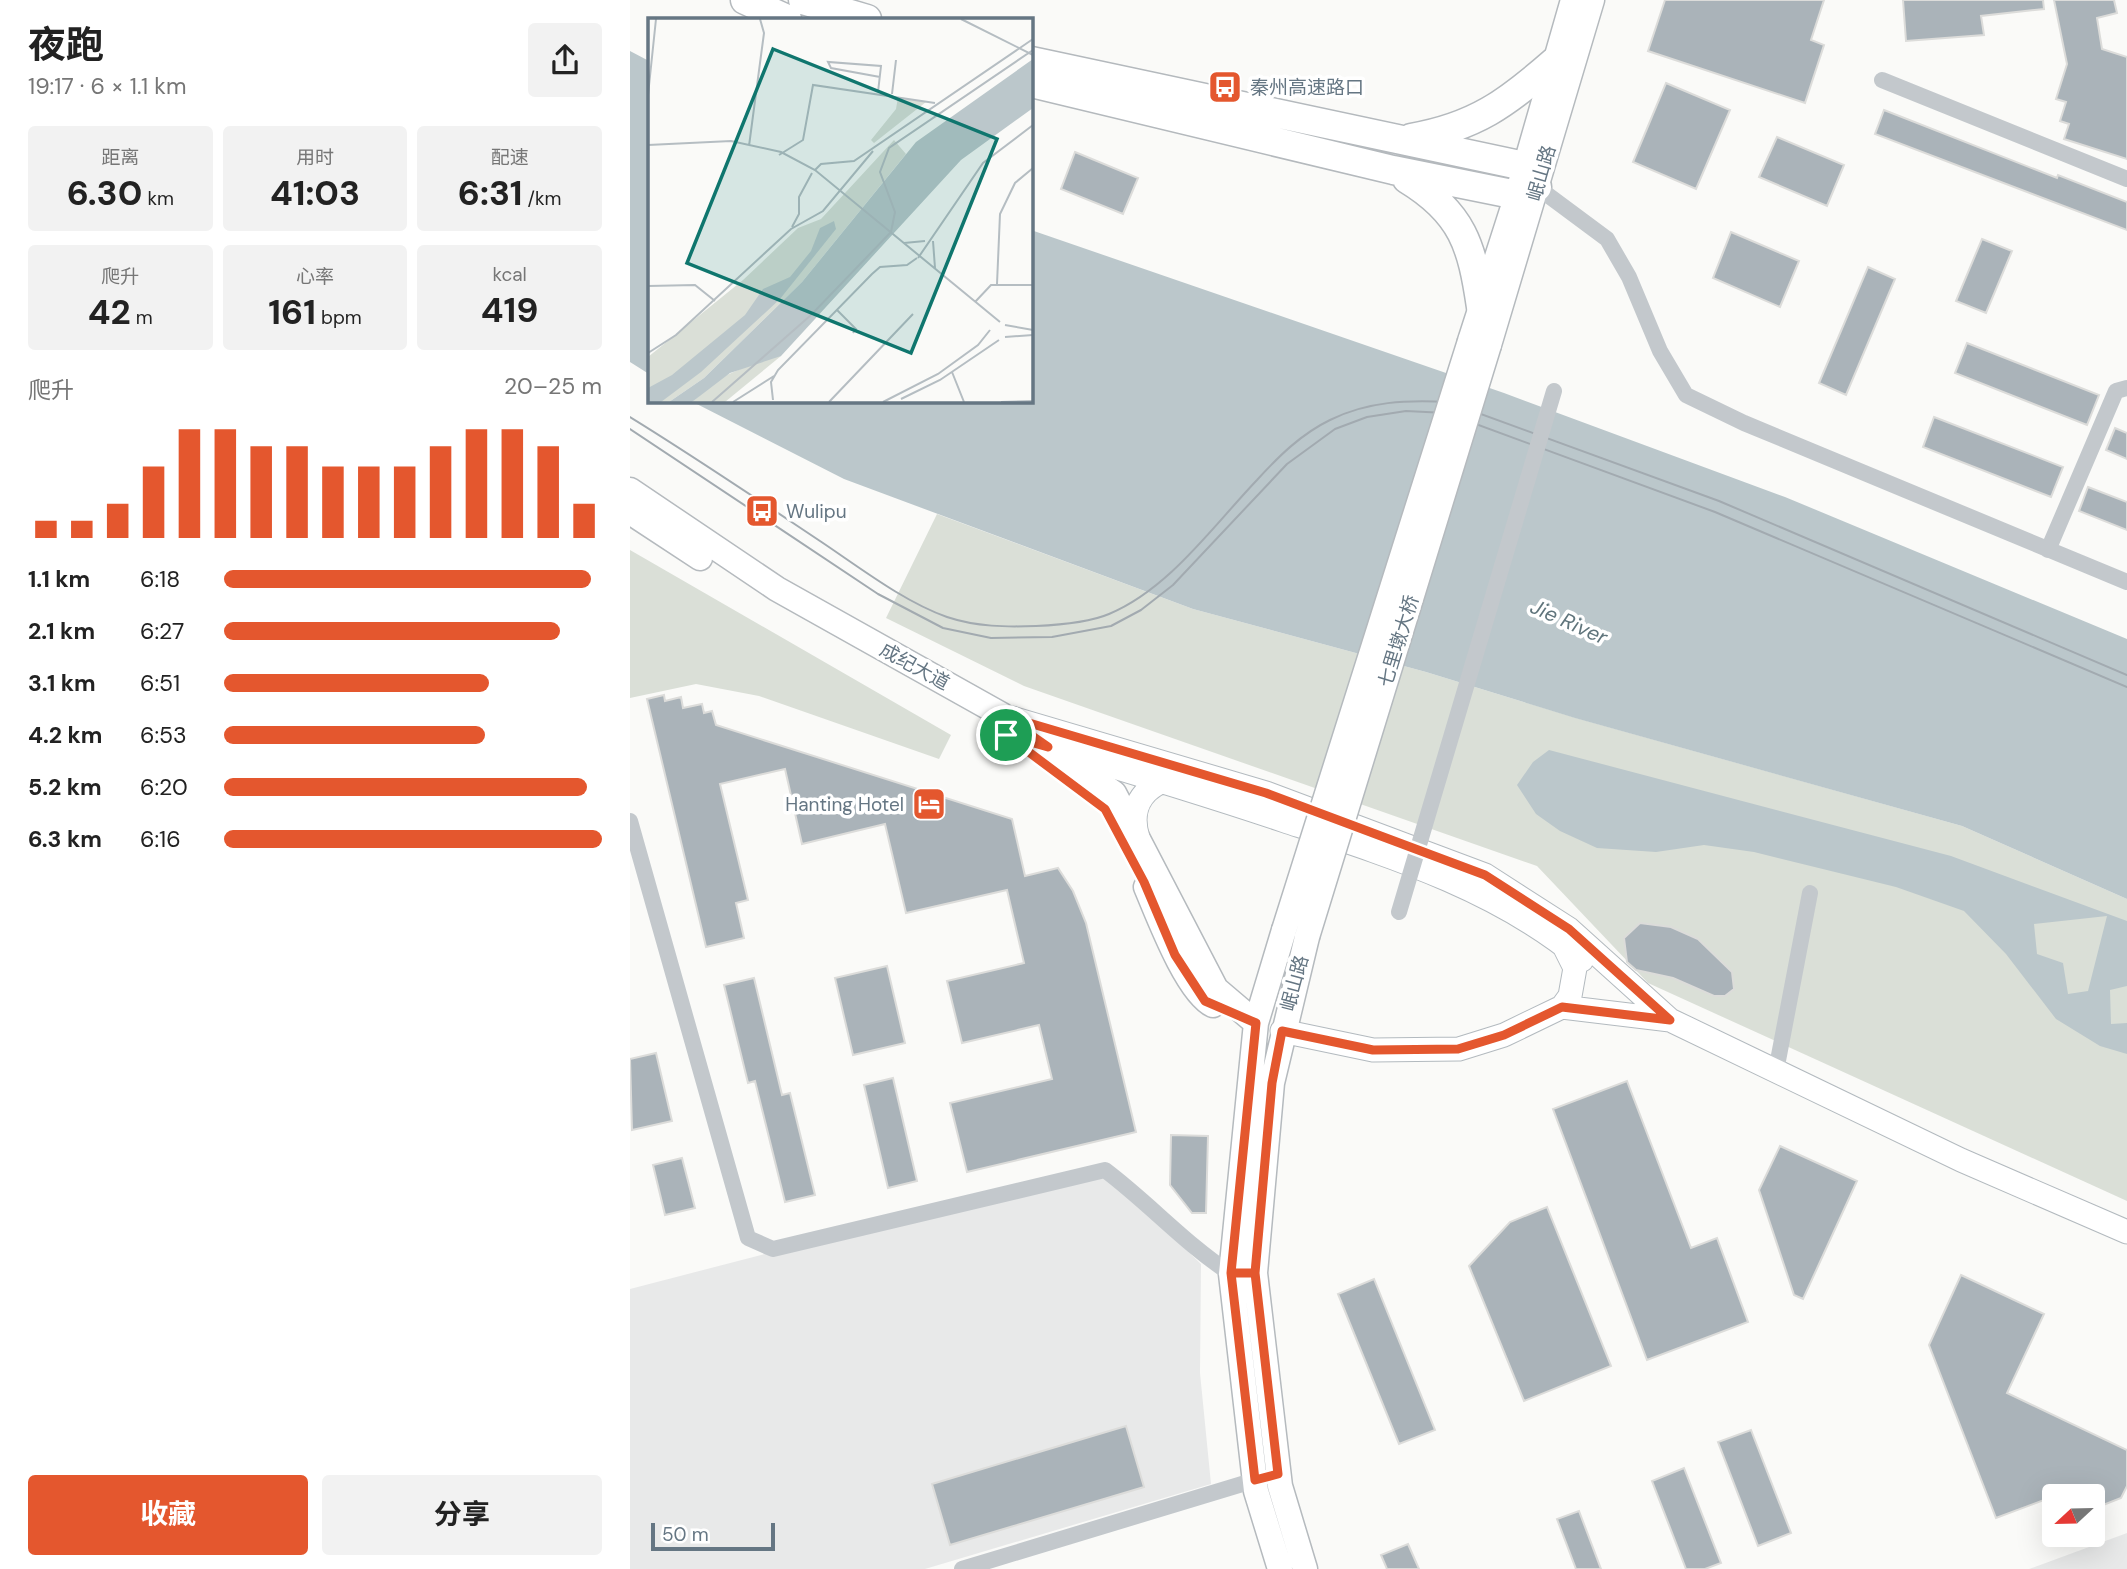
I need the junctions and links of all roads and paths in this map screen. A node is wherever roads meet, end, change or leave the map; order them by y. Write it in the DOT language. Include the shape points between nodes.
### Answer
graph roads {
  1 [pos="745,0"];
  2 [pos="803,0"];
  3 [pos="1573,0"];
  4 [pos="1592,0"];
  5 [pos="785,18"];
  6 [pos="864,18"];
  7 [pos="1032,61"];
  8 [pos="1555,62"];
  9 [pos="1882,80"];
  10 [pos="1032,83"];
  11 [pos="1399,140"];
  12 [pos="1393,170"];
  13 [pos="2127,179"];
  14 [pos="1526,183"];
  15 [pos="1481,307"];
  16 [pos="1480,343"];
  17 [pos="2127,388"];
  18 [pos="1554,391"];
  19 [pos="630,490"];
  20 [pos="630,512"];
  21 [pos="2048,550"];
  22 [pos="2127,582"];
  23 [pos="1004,725"];
  24 [pos="1048,747"];
  25 [pos="1163,781"];
  26 [pos="631,830"];
  27 [pos="1138,838"];
  28 [pos="1810,893"];
  29 [pos="1399,912"];
  30 [pos="1295,933"];
  31 [pos="1562,943"];
  32 [pos="1562,1007"];
  33 [pos="1659,1018"];
  34 [pos="1256,1023"];
  35 [pos="1282,1031"];
  36 [pos="1776,1071"];
  37 [pos="2127,1232"];
  38 [pos="1243,1273"];
  39 [pos="1266,1477"];
  40 [pos="961,1569"];
  41 [pos="1280,1569"];
  42 [pos="1305,1569"];
  1 -- 5 [label="highway"];
  2 -- 6 [label="highway"];
  3 -- 8 [label="main road, 岷山路"];
  4 -- 14 [label="main road, 岷山路"];
  7 -- 11 [label="highway"];
  8 -- 11 [label="highway" via="1506,104 1440,133"];
  8 -- 14 [label="main road, 岷山路"];
  9 -- 13 [label="street"];
  10 -- 12 [label="highway"];
  11 -- 14 [label="highway"];
  12 -- 14 [label="highway"];
  12 -- 15 [label="highway" via="1435,196 1458,225 1474,264"];
  14 -- 15 [label="main road, 岷山路"];
  14 -- 16 [label="main road, 岷山路"];
  14 -- 21 [label="street" via="1607,239 1686,395 1744,424"];
  15 -- 16 [label="main road, 岷山路"];
  16 -- 30 [label="main road, 七里墩大桥, bridge"];
  17 -- 21 [label="street" via="2116,391"];
  18 -- 29 [label="street, bridge"];
  19 -- 23 [label="main road, 成纪大道" via="777,589"];
  20 -- 23 [label="main road, 成纪大道" via="768,603"];
  21 -- 22 [label="street"];
  23 -- 24 [label="main road, 成纪大道"];
  23 -- 33 [label="main road" via="1266,793 1485,875 1569,929"];
  23 -- 34 [label="main road, 成纪大道" via="1105,809 1144,882 1175,955 1205,1001"];
  24 -- 25 [label="main road"];
  24 -- 27 [label="main road, 成纪大道" via="1114,793"];
  25 -- 27 [label="main road" via="1143,793 1137,804"];
  25 -- 31 [label="main road" via="1386,855 1477,892"];
  26 -- 38 [label="street" via="748,1238 773,1249 1105,1170 1192,1248"];
  27 -- 34 [label="main road, 成纪大道" via="1216,989"];
  28 -- 36 [label="street"];
  30 -- 34 [label="main road, 岷山路"];
  30 -- 35 [label="main road, 岷山路"];
  31 -- 32 [label="main road" via="1575,968 1573,989"];
  31 -- 33 [label="main road"];
  32 -- 33 [label="main road"];
  32 -- 35 [label="main road" via="1504,1035 1458,1049 1373,1050"];
  33 -- 36 [label="main road"];
  34 -- 38 [label="main road, 岷山路"];
  35 -- 38 [label="main road, 岷山路"];
  36 -- 37 [label="main road" via="1961,1160"];
  38 -- 39 [label="main road, 岷山路"];
  39 -- 40 [label="street"];
  39 -- 41 [label="main road, 岷山路"];
  39 -- 42 [label="main road, 岷山路"];
}
